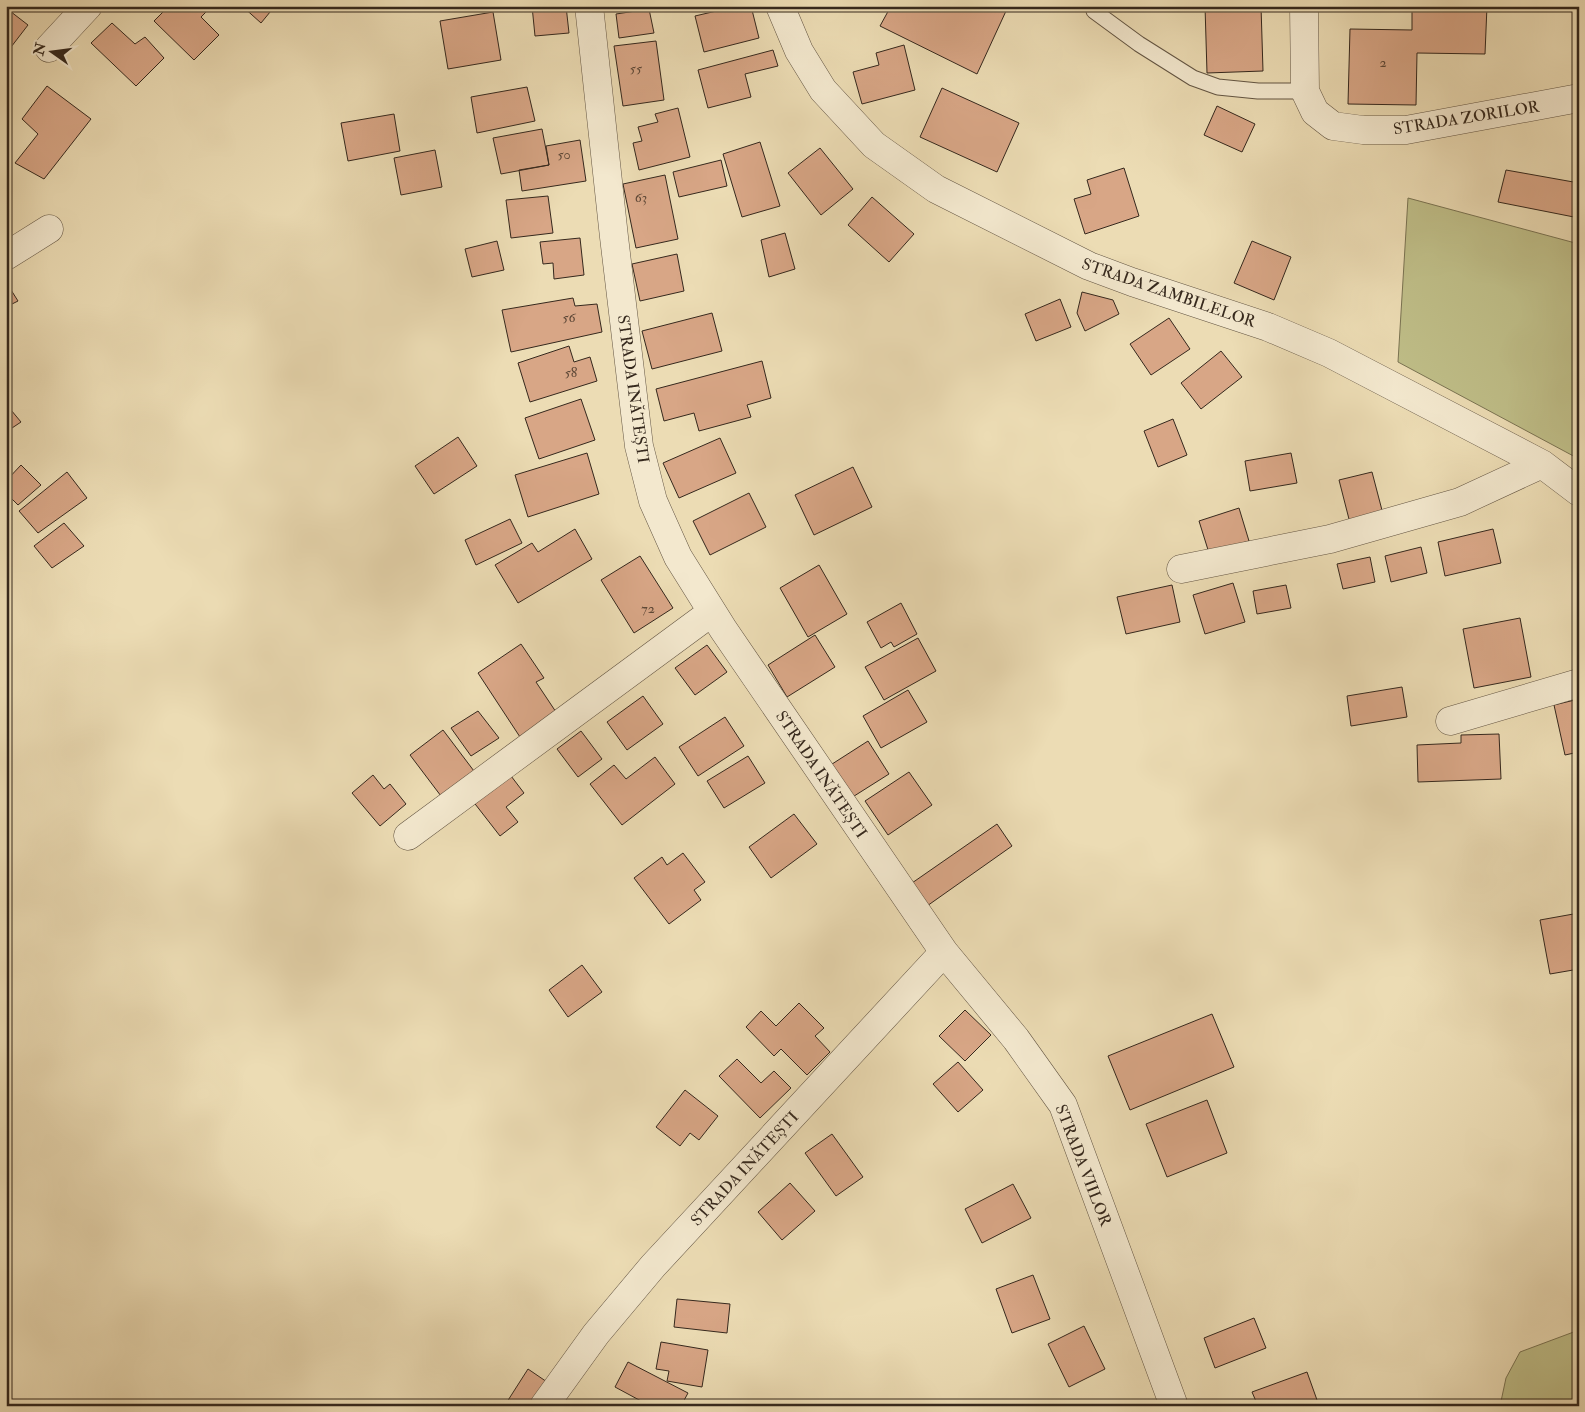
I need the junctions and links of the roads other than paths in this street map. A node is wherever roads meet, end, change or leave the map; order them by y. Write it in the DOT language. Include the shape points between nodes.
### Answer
graph roads {
  1 [pos="88,6"];
  2 [pos="589,6"];
  3 [pos="780,6"];
  4 [pos="1304,6"];
  5 [pos="1094,11"];
  6 [pos="49,48"];
  7 [pos="1305,91"];
  8 [pos="1579,98"];
  9 [pos="49,229"];
  10 [pos="6,256"];
  11 [pos="1542,464"];
  12 [pos="1579,492"];
  13 [pos="1181,569"];
  14 [pos="712,612"];
  15 [pos="1579,683"];
  16 [pos="1450,721"];
  17 [pos="408,836"];
  18 [pos="944,952"];
  19 [pos="544,1406"];
  20 [pos="1174,1406"];
  1 -- 6 [label="street"];
  2 -- 14 [label="street, STRADA INĂTEȘTI" via="639,446 653,501 678,557"];
  3 -- 11 [label="street, STRADA ZAMBILELOR" via="799,51 823,90 874,145 936,189 1088,266 1268,326 1329,353"];
  4 -- 7 [label="street, STRADA ZORILOR"];
  5 -- 7 [label="lane" via="1193,78 1218,87"];
  7 -- 8 [label="street, STRADA ZORILOR" via="1315,112 1333,126 1364,130 1406,130"];
  9 -- 10 [label="street"];
  11 -- 12 [label="street, STRADA ZAMBILELOR"];
  11 -- 13 [label="street" via="1460,502 1330,539"];
  14 -- 17 [label="street"];
  14 -- 18 [label="street, STRADA INĂTEȘTI"];
  15 -- 16 [label="street"];
  18 -- 19 [label="street, STRADA INĂTEȘTI" via="653,1266 596,1334"];
  18 -- 20 [label="street, STRADA VIILOR" via="1016,1038 1063,1106"];
}
